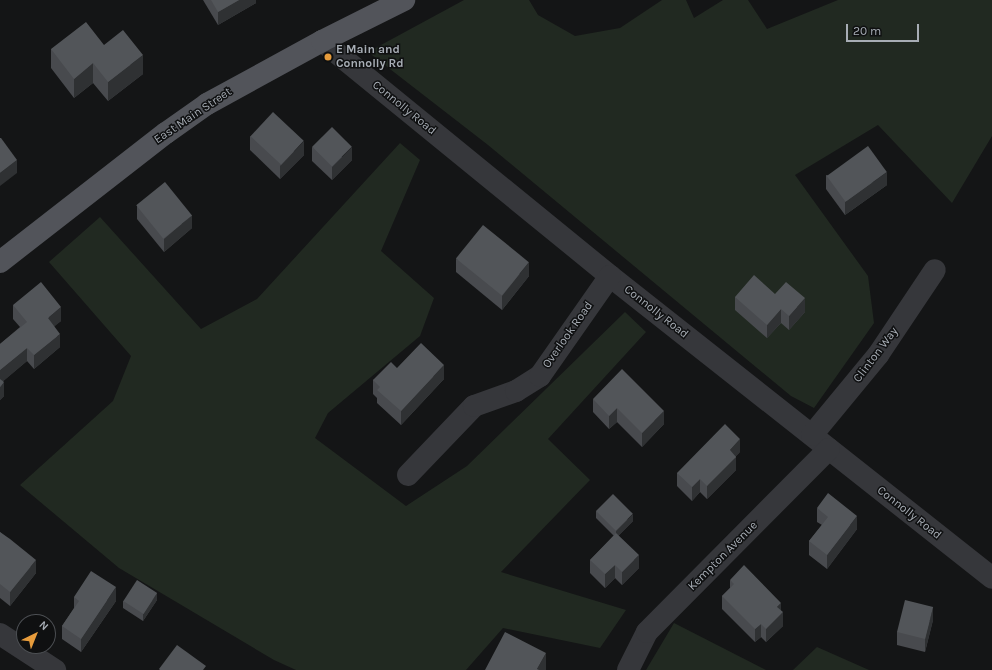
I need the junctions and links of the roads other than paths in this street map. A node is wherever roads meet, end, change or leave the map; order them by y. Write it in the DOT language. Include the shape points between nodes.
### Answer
graph roads {
  1 [pos="404,0"];
  2 [pos="322,41"];
  3 [pos="0,262"];
  4 [pos="935,270"];
  5 [pos="610,276"];
  6 [pos="812,436"];
  7 [pos="829,449"];
  8 [pos="408,475"];
  9 [pos="992,578"];
  10 [pos="0,634"];
  11 [pos="55,670"];
  12 [pos="628,670"];
  1 -- 2 [label="main road, East Main Street"];
  2 -- 3 [label="main road, East Main Street" via="207,104"];
  2 -- 5 [label="street, Connolly Road"];
  4 -- 6 [label="street, Clinton Way" via="878,355"];
  5 -- 6 [label="street, Connolly Road"];
  5 -- 8 [label="street, Overlook Road" via="540,376 516,392 474,406"];
  6 -- 7 [label="street, Connolly Road"];
  7 -- 9 [label="street, Connolly Road"];
  7 -- 12 [label="street, Kempton Avenue" via="647,632"];
  10 -- 11 [label="street"];
}
